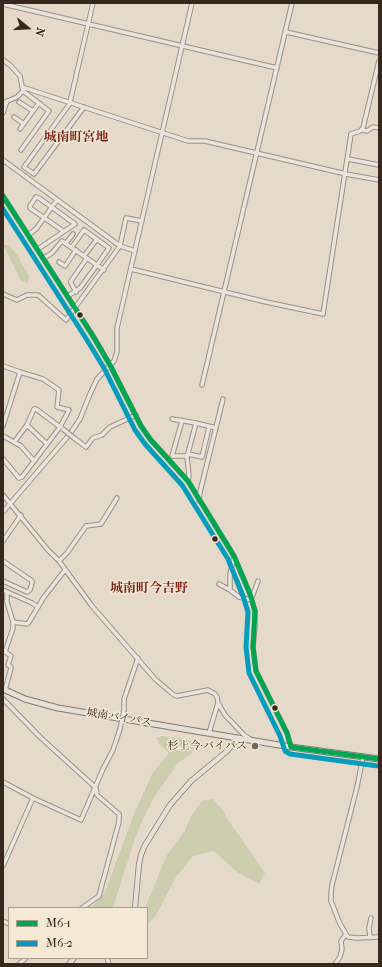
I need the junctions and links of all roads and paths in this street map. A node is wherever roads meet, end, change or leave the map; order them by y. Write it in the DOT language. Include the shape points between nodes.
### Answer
graph roads {
  1 [pos="93,3"];
  2 [pos="192,3"];
  3 [pos="292,3"];
  4 [pos="3,4"];
  5 [pos="88,24"];
  6 [pos="286,32"];
  7 [pos="182,46"];
  8 [pos="379,53"];
  9 [pos="3,60"];
  10 [pos="379,61"];
  11 [pos="277,68"];
  12 [pos="23,89"];
  13 [pos="5,102"];
  14 [pos="19,102"];
  15 [pos="71,102"];
  16 [pos="39,104"];
  17 [pos="84,106"];
  18 [pos="33,111"];
  19 [pos="3,113"];
  20 [pos="14,117"];
  21 [pos="24,124"];
  22 [pos="379,128"];
  23 [pos="20,129"];
  24 [pos="362,130"];
  25 [pos="162,132"];
  26 [pos="49,133"];
  27 [pos="59,140"];
  28 [pos="20,150"];
  29 [pos="257,153"];
  30 [pos="348,159"];
  31 [pos="3,160"];
  32 [pos="379,165"];
  33 [pos="346,174"];
  34 [pos="379,180"];
  35 [pos="3,196"];
  36 [pos="57,200"];
  37 [pos="52,207"];
  38 [pos="44,218"];
  39 [pos="142,221"];
  40 [pos="63,231"];
  41 [pos="72,234"];
  42 [pos="28,235"];
  43 [pos="97,239"];
  44 [pos="66,243"];
  45 [pos="120,246"];
  46 [pos="72,247"];
  47 [pos="38,249"];
  48 [pos="76,250"];
  49 [pos="135,251"];
  50 [pos="86,257"];
  51 [pos="44,258"];
  52 [pos="59,262"];
  53 [pos="97,265"];
  54 [pos="131,269"];
  55 [pos="104,270"];
  56 [pos="76,292"];
  57 [pos="223,292"];
  58 [pos="3,294"];
  59 [pos="68,296"];
  60 [pos="76,308"];
  61 [pos="110,365"];
  62 [pos="3,366"];
  63 [pos="20,372"];
  64 [pos="202,385"];
  65 [pos="223,399"];
  66 [pos="136,415"];
  67 [pos="172,418"];
  68 [pos="4,419"];
  69 [pos="182,420"];
  70 [pos="196,423"];
  71 [pos="27,425"];
  72 [pos="3,426"];
  73 [pos="210,427"];
  74 [pos="62,428"];
  75 [pos="216,428"];
  76 [pos="3,436"];
  77 [pos="15,441"];
  78 [pos="47,444"];
  79 [pos="188,455"];
  80 [pos="3,459"];
  81 [pos="34,461"];
  82 [pos="188,481"];
  83 [pos="3,495"];
  84 [pos="117,498"];
  85 [pos="199,502"];
  86 [pos="10,504"];
  87 [pos="3,512"];
  88 [pos="20,515"];
  89 [pos="3,541"];
  90 [pos="234,556"];
  91 [pos="4,562"];
  92 [pos="59,562"];
  93 [pos="3,567"];
  94 [pos="65,570"];
  95 [pos="3,581"];
  96 [pos="258,581"];
  97 [pos="219,584"];
  98 [pos="230,590"];
  99 [pos="5,591"];
  100 [pos="251,600"];
  101 [pos="38,607"];
  102 [pos="13,622"];
  103 [pos="4,651"];
  104 [pos="138,658"];
  105 [pos="4,689"];
  106 [pos="3,699"];
  107 [pos="218,703"];
  108 [pos="209,733"];
  109 [pos="239,738"];
  110 [pos="253,741"];
  111 [pos="291,747"];
  112 [pos="363,757"];
  113 [pos="379,759"];
  114 [pos="3,782"];
  115 [pos="96,788"];
  116 [pos="33,798"];
  117 [pos="3,866"];
  118 [pos="83,907"];
  119 [pos="135,907"];
  120 [pos="371,918"];
  121 [pos="346,934"];
  122 [pos="379,937"];
  123 [pos="370,938"];
  124 [pos="334,964"];
  1 -- 5 [label="street"];
  2 -- 7 [label="street"];
  3 -- 6 [label="street"];
  4 -- 5 [label="street"];
  5 -- 7 [label="street"];
  5 -- 15 [label="street"];
  6 -- 8 [label="street"];
  6 -- 11 [label="street"];
  7 -- 11 [label="street"];
  7 -- 25 [label="street"];
  9 -- 12 [label="street" via="20,76"];
  10 -- 24 [label="street"];
  11 -- 29 [label="street"];
  12 -- 13 [label="street" via="17,97"];
  12 -- 15 [label="street"];
  12 -- 16 [label="street"];
  13 -- 19 [label="street"];
  14 -- 18 [label="street"];
  15 -- 17 [label="street"];
  15 -- 26 [label="street"];
  16 -- 18 [label="street"];
  16 -- 28 [label="street" via="49,111"];
  17 -- 25 [label="street"];
  17 -- 27 [label="street"];
  18 -- 21 [label="street"];
  20 -- 21 [label="street"];
  21 -- 23 [label="street"];
  22 -- 24 [label="street"];
  24 -- 30 [label="street" via="351,134"];
  25 -- 29 [label="street" via="188,141 205,141"];
  25 -- 39 [label="street"];
  26 -- 27 [label="street"];
  26 -- 27 [label="street" via="24,167 34,174"];
  29 -- 33 [label="street"];
  29 -- 57 [label="street"];
  30 -- 32 [label="street"];
  30 -- 33 [label="street"];
  31 -- 36 [label="street"];
  33 -- 34 [label="street"];
  33 -- 57 [label="street" via="323,314"];
  35 -- 42 [label="street"];
  36 -- 37 [label="street"];
  36 -- 45 [label="street"];
  37 -- 38 [label="street"];
  37 -- 38 [label="street" via="37,197 33,201 30,208"];
  37 -- 40 [label="street" via="75,224"];
  38 -- 40 [label="street"];
  38 -- 42 [label="street"];
  39 -- 45 [label="street" via="126,218"];
  39 -- 49 [label="street"];
  40 -- 47 [label="street"];
  41 -- 44 [label="street"];
  42 -- 47 [label="street"];
  43 -- 46 [label="street" via="84,230"];
  43 -- 50 [label="street"];
  43 -- 53 [label="street" via="109,248"];
  44 -- 46 [label="street"];
  44 -- 51 [label="street" via="60,242 52,253"];
  45 -- 49 [label="street"];
  45 -- 55 [label="street"];
  46 -- 48 [label="street"];
  47 -- 51 [label="street"];
  48 -- 50 [label="street"];
  48 -- 52 [label="street" via="65,266"];
  49 -- 54 [label="street"];
  50 -- 53 [label="street"];
  50 -- 56 [label="street" via="71,283"];
  51 -- 59 [label="street"];
  53 -- 55 [label="street"];
  53 -- 56 [label="street"];
  54 -- 57 [label="street"];
  54 -- 61 [label="street" via="117,328 117,352"];
  55 -- 60 [label="street"];
  56 -- 59 [label="street"];
  57 -- 64 [label="street"];
  58 -- 60 [label="street" via="17,300 27,295 38,295 66,320"];
  59 -- 60 [label="street"];
  60 -- 61 [label="street"];
  61 -- 66 [label="street"];
  61 -- 86 [label="street" via="97,379 80,419 69,435"];
  62 -- 63 [label="street"];
  63 -- 68 [label="street"];
  63 -- 74 [label="street" via="43,379 59,390 57,407 69,410"];
  65 -- 75 [label="street"];
  66 -- 74 [label="street, bridge" via="110,427 102,435 93,438 86,447"];
  66 -- 82 [label="street" via="140,426 150,439"];
  67 -- 69 [label="street"];
  68 -- 72 [label="street"];
  69 -- 70 [label="street"];
  69 -- 79 [label="street" via="172,456"];
  70 -- 73 [label="street"];
  70 -- 79 [label="street"];
  71 -- 74 [label="street" via="36,409"];
  71 -- 77 [label="street"];
  71 -- 78 [label="street"];
  73 -- 75 [label="street"];
  73 -- 79 [label="street" via="202,457"];
  74 -- 78 [label="street"];
  75 -- 85 [label="street"];
  76 -- 77 [label="street"];
  77 -- 81 [label="street"];
  78 -- 81 [label="street"];
  79 -- 82 [label="street"];
  80 -- 81 [label="street" via="19,478"];
  82 -- 85 [label="street"];
  83 -- 86 [label="street"];
  84 -- 92 [label="street" via="102,524 86,526"];
  85 -- 90 [label="street"];
  86 -- 87 [label="street"];
  86 -- 88 [label="street"];
  88 -- 89 [label="street"];
  88 -- 92 [label="street"];
  90 -- 98 [label="street"];
  90 -- 100 [label="street"];
  91 -- 93 [label="street"];
  91 -- 95 [label="street" via="32,583 27,592"];
  92 -- 94 [label="street"];
  94 -- 101 [label="street"];
  94 -- 104 [label="street" via="92,606"];
  96 -- 100 [label="street"];
  97 -- 98 [label="street"];
  98 -- 100 [label="street" via="239,597"];
  99 -- 101 [label="street"];
  99 -- 102 [label="street"];
  100 -- 111 [label="street" via="254,611 253,647 256,671 287,733"];
  101 -- 102 [label="street" via="27,624"];
  102 -- 103 [label="street" via="12,634"];
  103 -- 105 [label="street" via="11,656 8,664 11,668"];
  104 -- 107 [label="street" via="174,695 208,690 215,694"];
  104 -- 115 [label="street, bridge" via="124,699 120,729"];
  105 -- 108 [label="highway, 城南バイパス" via="25,699 58,708"];
  106 -- 115 [label="street"];
  107 -- 108 [label="street"];
  107 -- 110 [label="street" via="225,715"];
  108 -- 109 [label="highway, 城南バイパス"];
  109 -- 110 [label="highway, 城南バイパス"];
  109 -- 119 [label="main road" via="191,780 170,805 144,847 139,864"];
  110 -- 111 [label="highway, 城南バイパス"];
  111 -- 112 [label="highway, 城南バイパス"];
  112 -- 113 [label="highway, 城南バイパス"];
  112 -- 121 [label="street" via="331,893 337,918"];
  114 -- 116 [label="street"];
  115 -- 116 [label="street" via="81,820"];
  115 -- 118 [label="street" via="97,795 119,814 119,822 100,892"];
  116 -- 117 [label="street"];
  120 -- 123 [label="street"];
  121 -- 123 [label="street" via="352,938"];
  121 -- 124 [label="street" via="341,941 340,957"];
  122 -- 123 [label="street"];
}
